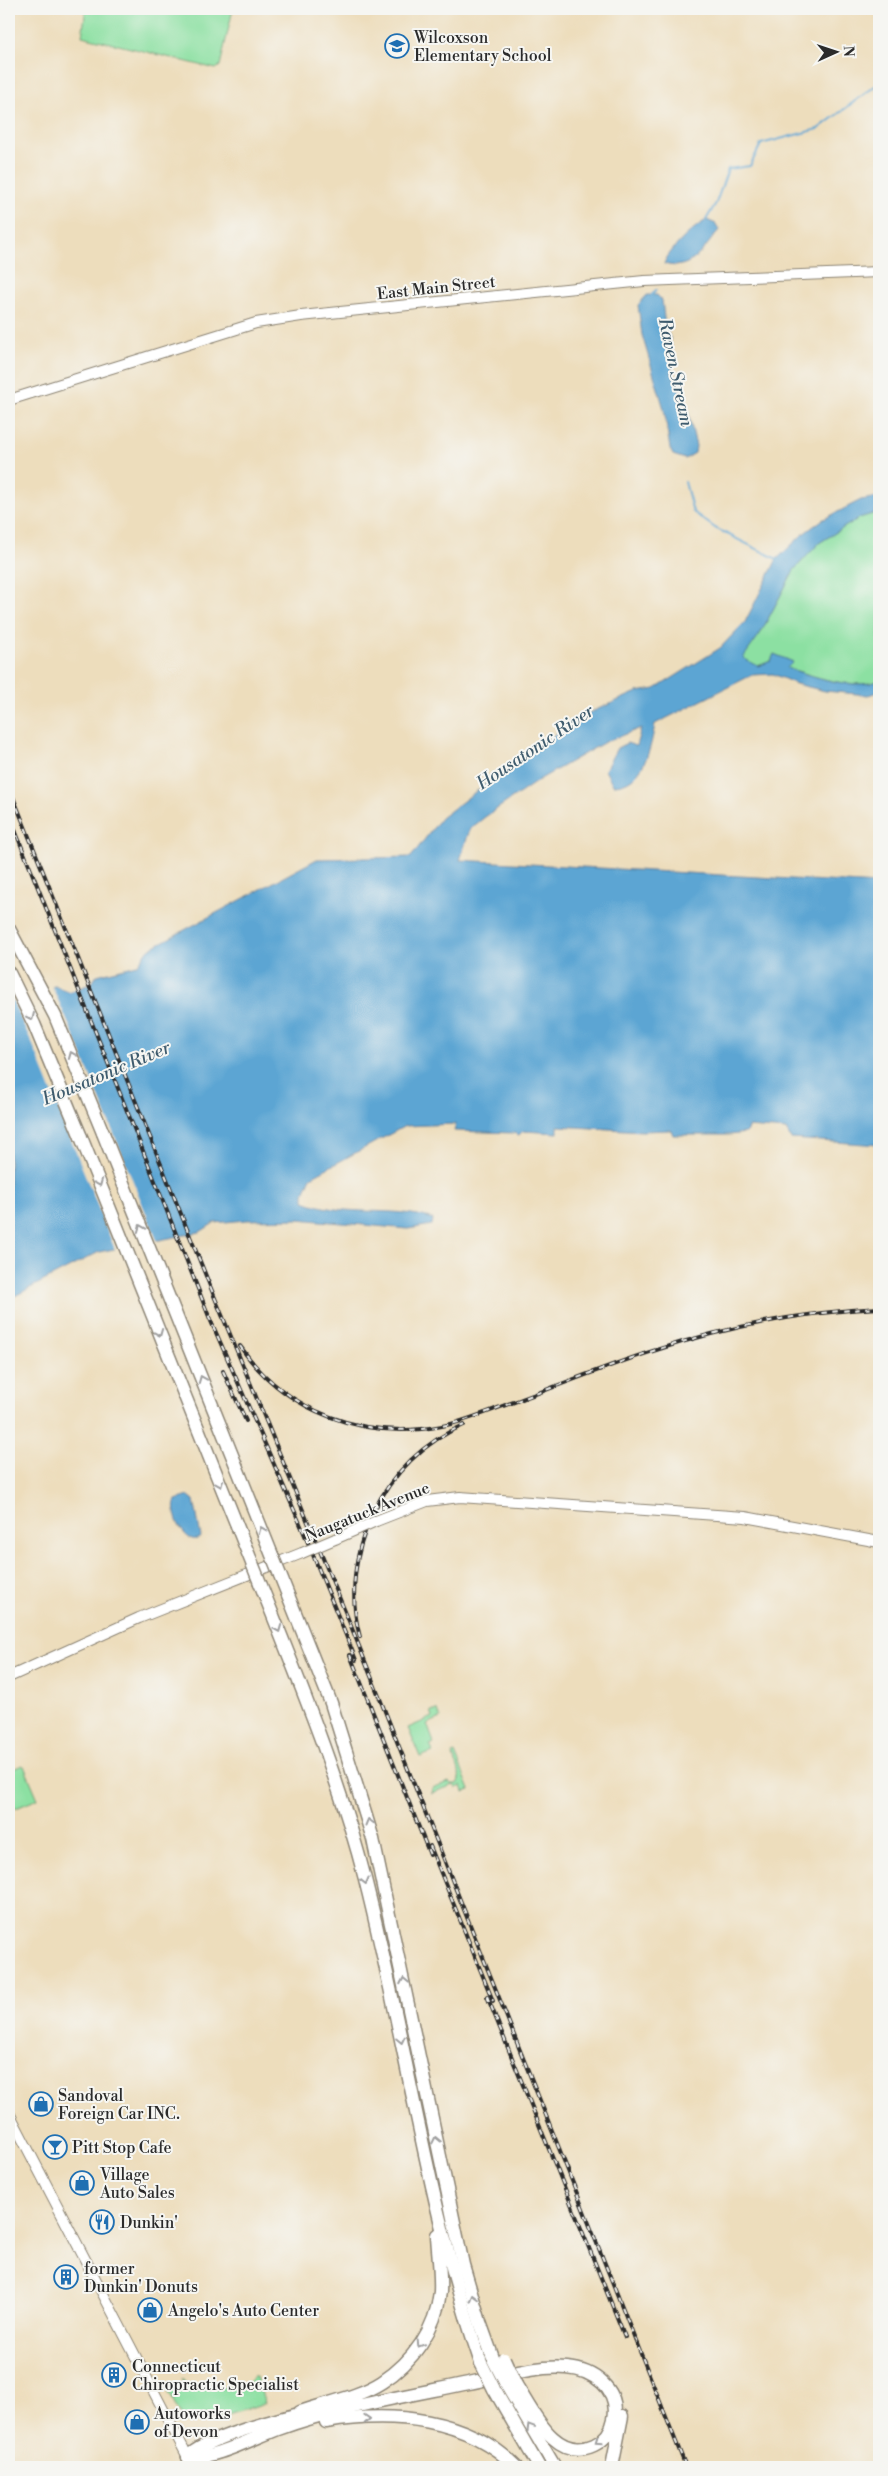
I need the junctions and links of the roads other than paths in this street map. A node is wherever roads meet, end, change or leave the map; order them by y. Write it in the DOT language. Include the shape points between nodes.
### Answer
graph roads {
  1 [pos="879,272"];
  2 [pos="9,400"];
  3 [pos="9,929"];
  4 [pos="9,973"];
  5 [pos="879,1542"];
  6 [pos="9,1677"];
  7 [pos="9,2113"];
  8 [pos="434,2195"];
  9 [pos="512,2386"];
  10 [pos="287,2417"];
  11 [pos="250,2440"];
  12 [pos="191,2462"];
  13 [pos="516,2467"];
  14 [pos="539,2467"];
  15 [pos="554,2467"];
  16 [pos="612,2467"];
  1 -- 2 [label="main road, East Main Street" via="644,281 301,316 256,323"];
  9 -- 3 [label="highway, one-way, bridge" via="480,2322 463,2265 370,1825 332,1704 60,1027"];
  4 -- 8 [label="highway, one-way, bridge" via="44,1046 315,1721 354,1838"];
  5 -- 6 [label="main road, Naugatuck Avenue, bridge" via="745,1517 460,1497 427,1501 158,1610"];
  7 -- 12 [label="main road"];
  8 -- 10 [label="highway, one-way" via="440,2291 430,2329 418,2349 381,2383"];
  8 -- 14 [label="highway, bridge" via="463,2312 481,2364"];
  11 -- 9 [label="highway, one-way" via="301,2422 380,2402 554,2368 584,2371 603,2383 614,2403 611,2428 602,2441 591,2446 576,2448 562,2445 551,2438"];
  15 -- 9 [label="highway, one-way"];
  10 -- 12 [label="highway" via="201,2446"];
  10 -- 16 [label="highway" via="524,2366 552,2361 573,2362 607,2377 620,2399 622,2414"];
  11 -- 12 [label="highway"];
  11 -- 13 [label="highway, one-way" via="333,2421 371,2418 416,2420 443,2424 484,2440"];
}
